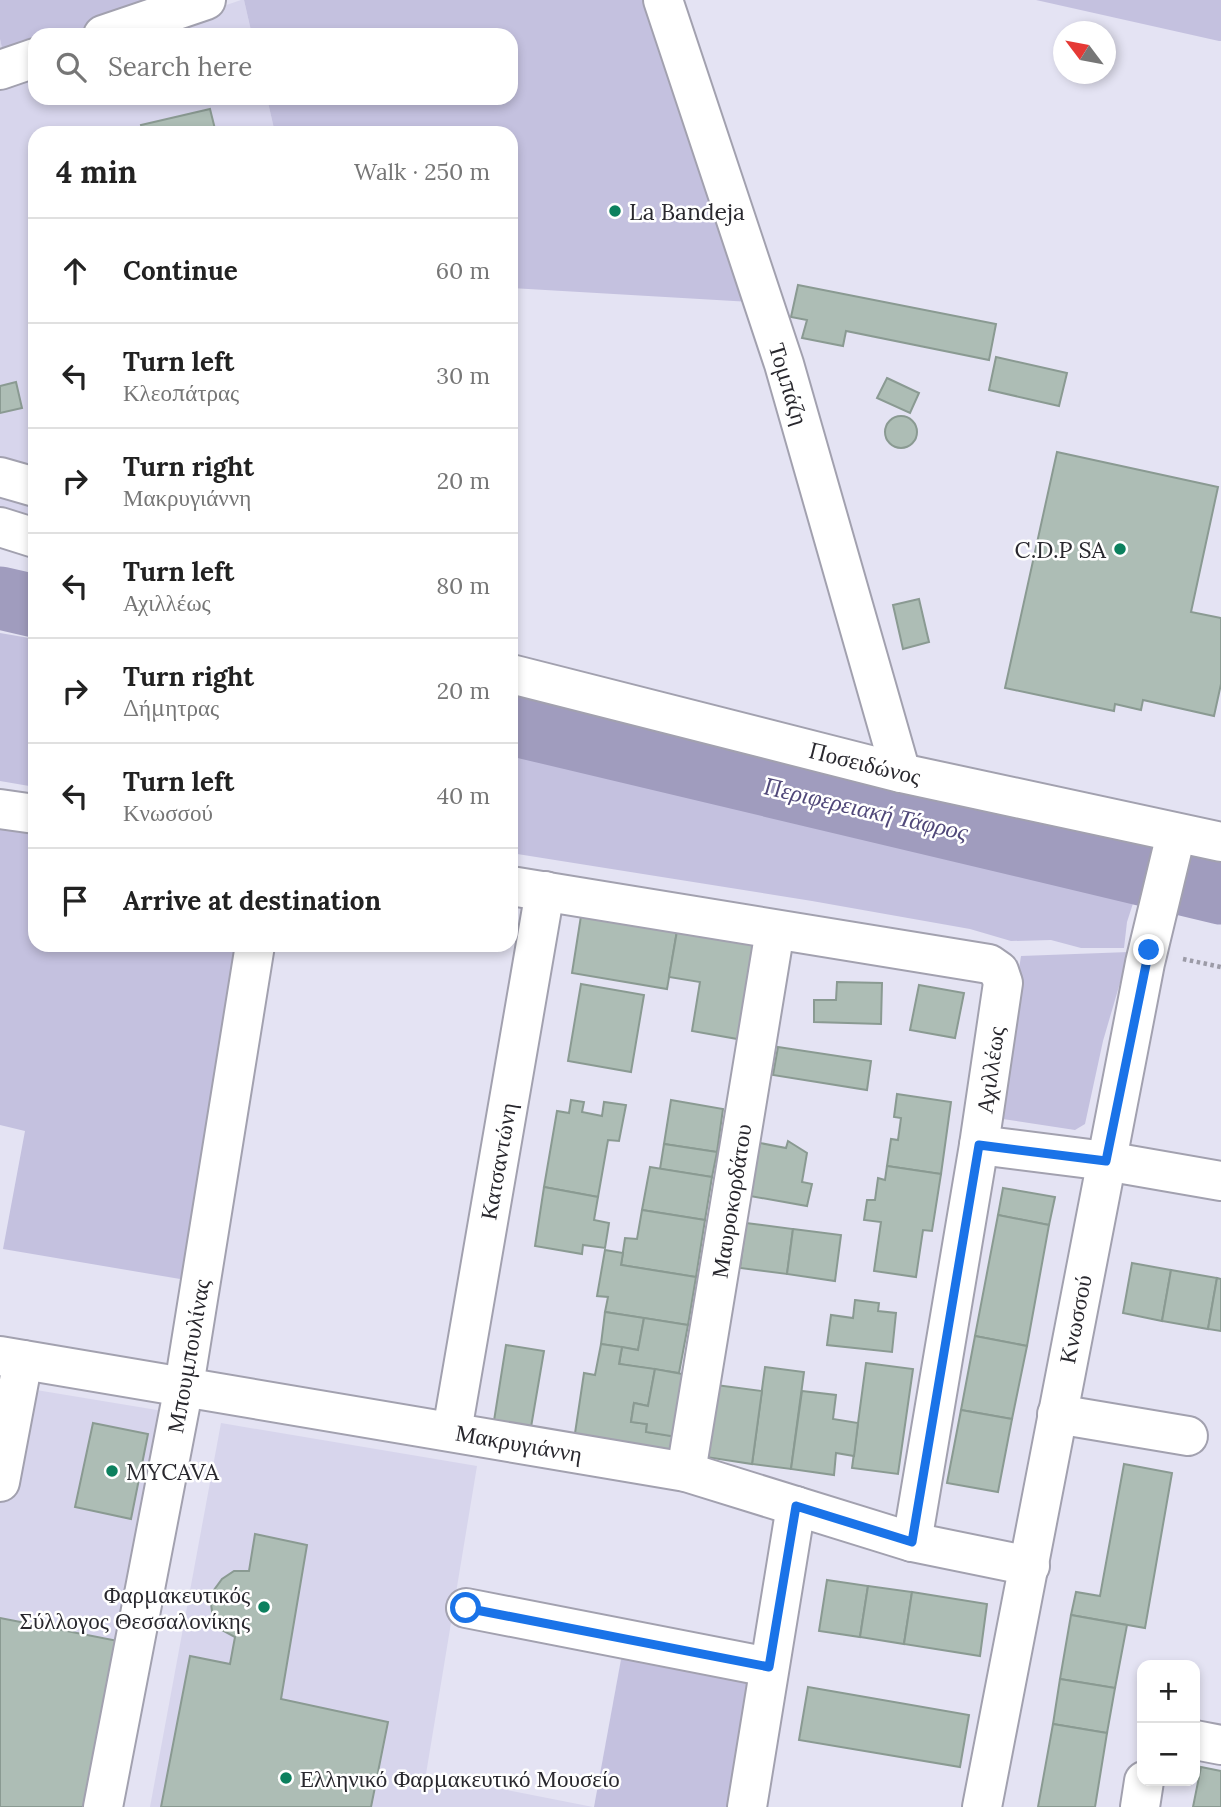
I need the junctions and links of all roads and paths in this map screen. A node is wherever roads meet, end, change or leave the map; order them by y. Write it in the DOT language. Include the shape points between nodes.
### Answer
graph roads {
  1 [pos="206,0"];
  2 [pos="663,0"];
  3 [pos="124,28"];
  4 [pos="28,60"];
  5 [pos="0,70"];
  6 [pos="0,477"];
  7 [pos="28,485"];
  8 [pos="0,527"];
  9 [pos="28,536"];
  10 [pos="518,676"];
  11 [pos="901,773"];
  12 [pos="0,809"];
  13 [pos="28,813"];
  14 [pos="1174,842"];
  15 [pos="1221,842"];
  16 [pos="528,888"];
  17 [pos="775,930"];
  18 [pos="254,952"];
  19 [pos="979,1145"];
  20 [pos="1106,1161"];
  21 [pos="1221,1181"];
  22 [pos="12,1358"];
  23 [pos="184,1385"];
  24 [pos="1056,1413"];
  25 [pos="0,1430"];
  26 [pos="452,1431"];
  27 [pos="1188,1436"];
  28 [pos="686,1472"];
  29 [pos="0,1482"];
  30 [pos="796,1506"];
  31 [pos="912,1542"];
  32 [pos="1030,1566"];
  33 [pos="466,1608"];
  34 [pos="769,1667"];
  35 [pos="1200,1741"];
  36 [pos="1221,1745"];
  37 [pos="1143,1786"];
  38 [pos="103,1807"];
  39 [pos="747,1807"];
  40 [pos="982,1807"];
  41 [pos="1140,1807"];
  1 -- 3 [label="street"];
  2 -- 11 [label="street, Τομπάζη" via="784,364"];
  4 -- 5 [label="street"];
  6 -- 7 [label="street"];
  8 -- 9 [label="street"];
  10 -- 11 [label="street, Ποσειδώνος"];
  11 -- 14 [label="street, Ποσειδώνος"];
  12 -- 13 [label="street"];
  14 -- 15 [label="street, Ποσειδώνος"];
  14 -- 20 [label="street, Κνωσσού"];
  16 -- 17 [label="street"];
  16 -- 26 [label="street, Κατσαντώνη"];
  17 -- 19 [label="street, Αχιλλέως" via="989,964 999,971 1003,983"];
  17 -- 28 [label="street, Μαυροκορδάτου"];
  18 -- 23 [label="street, Μπουμπουλίνας"];
  19 -- 20 [label="street"];
  19 -- 31 [label="street, Αχιλλέως"];
  20 -- 21 [label="street"];
  20 -- 24 [label="street, Κνωσσού"];
  22 -- 23 [label="street, Μακρυγιάννη"];
  22 -- 25 [label="street"];
  22 -- 29 [label="street"];
  23 -- 26 [label="street, Μακρυγιάννη"];
  23 -- 38 [label="street, Μπουμπουλίνας"];
  24 -- 27 [label="street"];
  24 -- 32 [label="street, Κνωσσού"];
  26 -- 28 [label="street, Μακρυγιάννη"];
  28 -- 30 [label="street, Μακρυγιάννη"];
  30 -- 31 [label="street, Μακρυγιάννη"];
  30 -- 34 [label="street"];
  31 -- 32 [label="street, Μακρυγιάννη"];
  32 -- 40 [label="street, Κνωσσού"];
  33 -- 34 [label="street"];
  34 -- 39 [label="street"];
  35 -- 36 [label="street"];
  37 -- 41 [label="street"];
}
